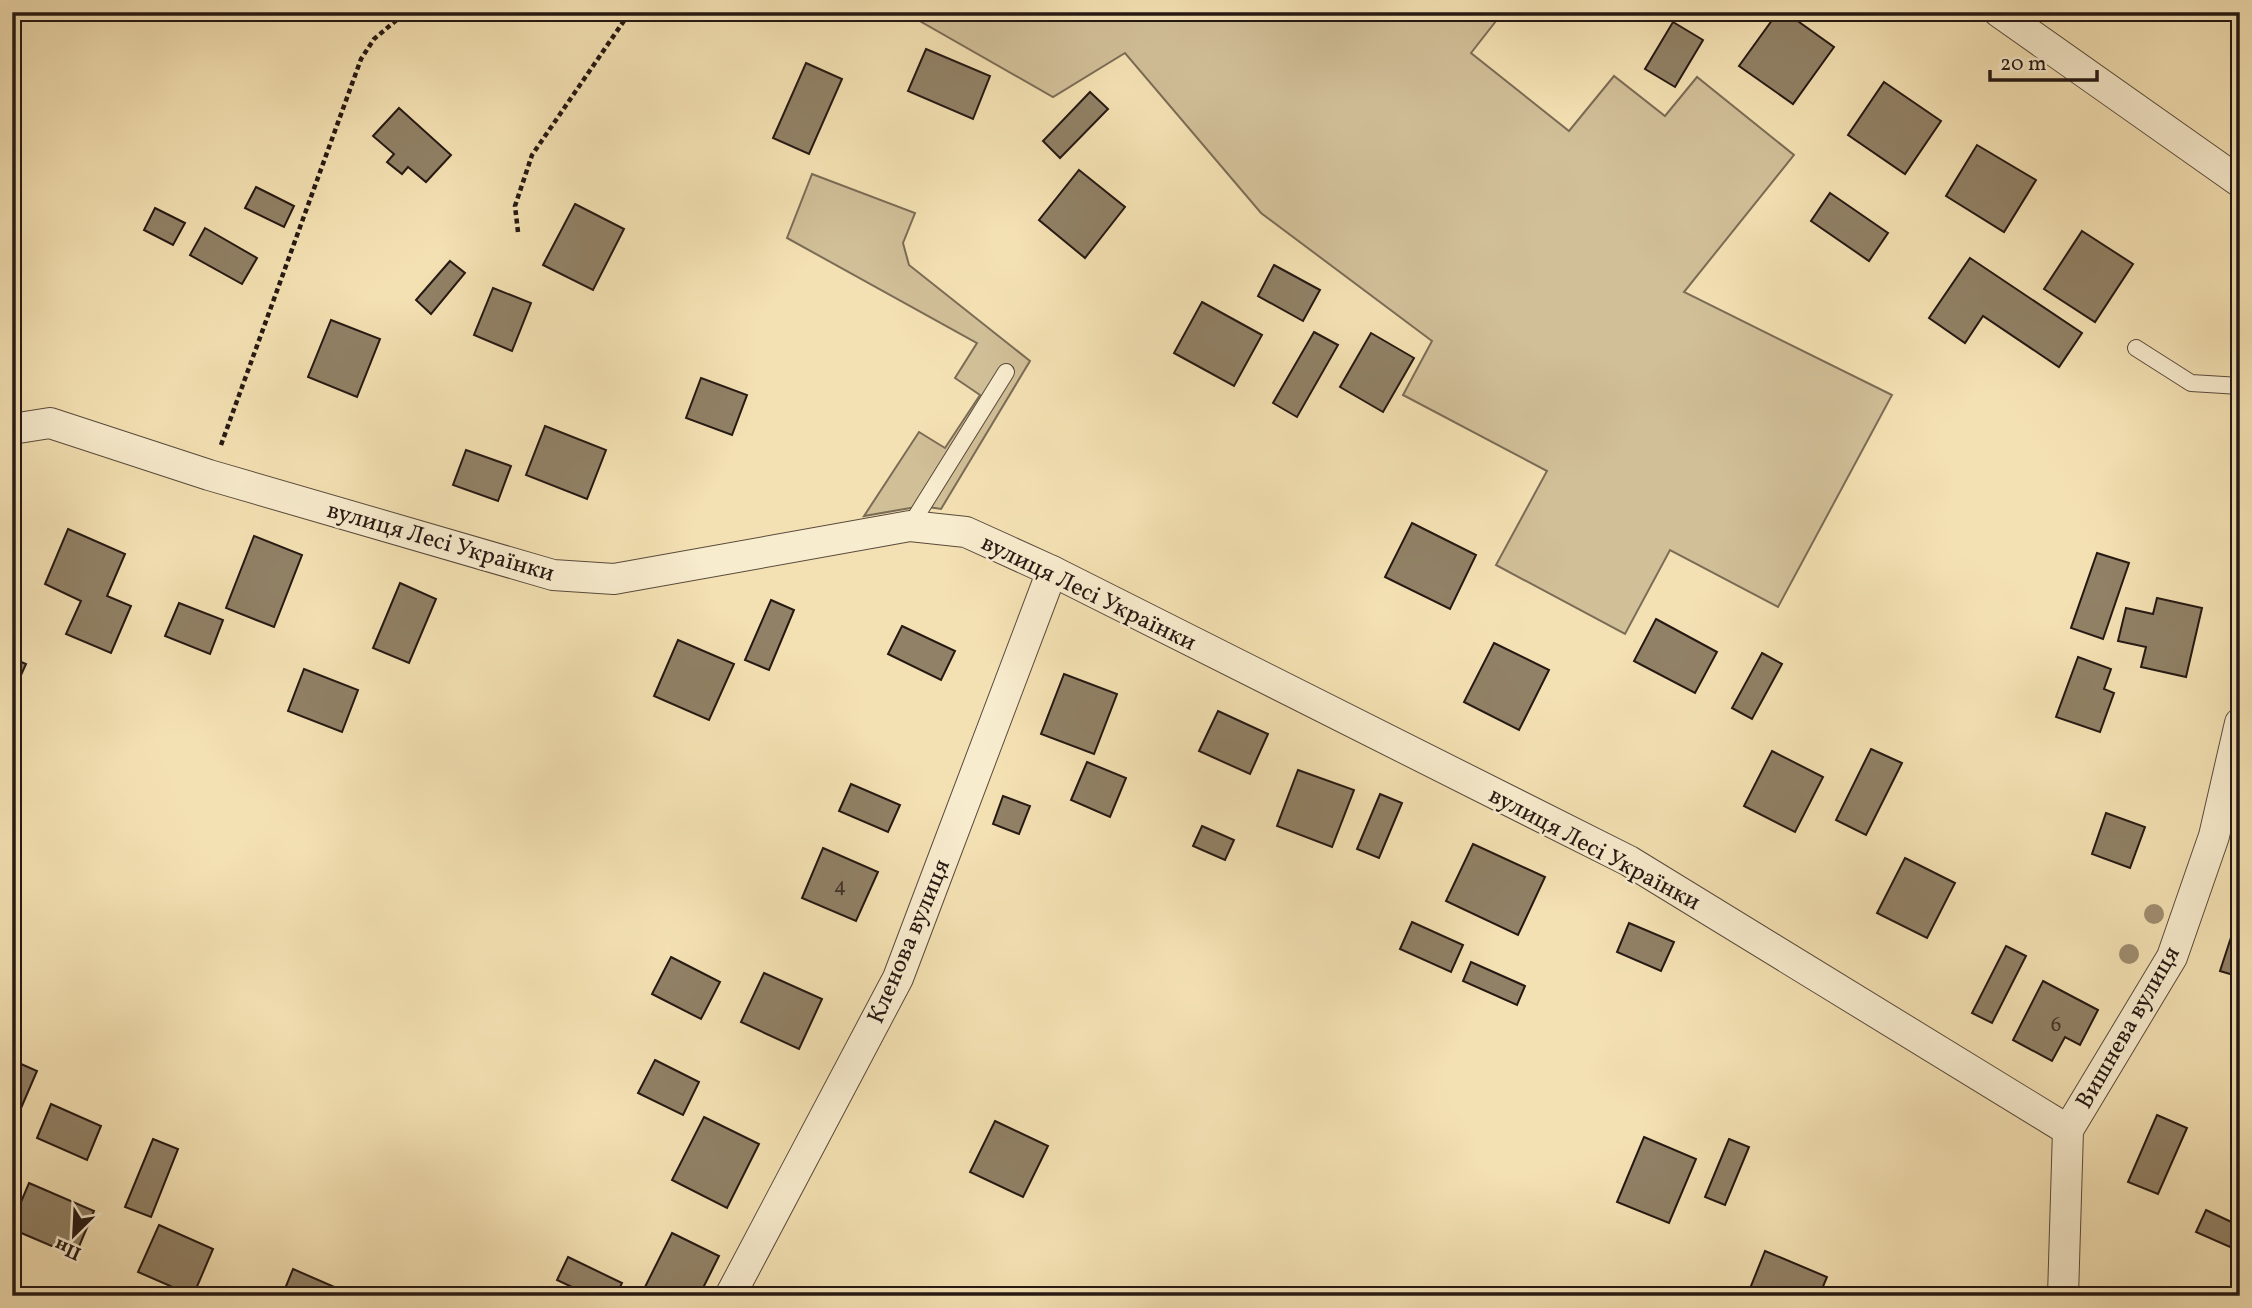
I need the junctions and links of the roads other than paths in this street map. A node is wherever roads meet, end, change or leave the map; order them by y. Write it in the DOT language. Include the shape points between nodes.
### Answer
graph roads {
  1 [pos="1999,12"];
  2 [pos="2240,182"];
  3 [pos="2136,348"];
  4 [pos="1006,372"];
  5 [pos="2240,386"];
  6 [pos="12,429"];
  7 [pos="910,526"];
  8 [pos="1052,571"];
  9 [pos="2240,723"];
  10 [pos="2068,1130"];
  11 [pos="730,1296"];
  12 [pos="2063,1296"];
  1 -- 2 [label="street"];
  3 -- 5 [label="lane" via="2190,383"];
  4 -- 7 [label="lane"];
  6 -- 7 [label="street, вулиця Лесі Українки" via="50,423 209,475 553,575 614,579"];
  7 -- 8 [label="street, вулиця Лесі Українки" via="965,532"];
  8 -- 10 [label="street, вулиця Лесі Українки" via="1629,861"];
  8 -- 11 [label="street, Кленова вулиця" via="898,978"];
  9 -- 10 [label="street, Вишнева вулиця" via="2214,836 2172,957"];
  10 -- 12 [label="street, Вишнева вулиця"];
}
